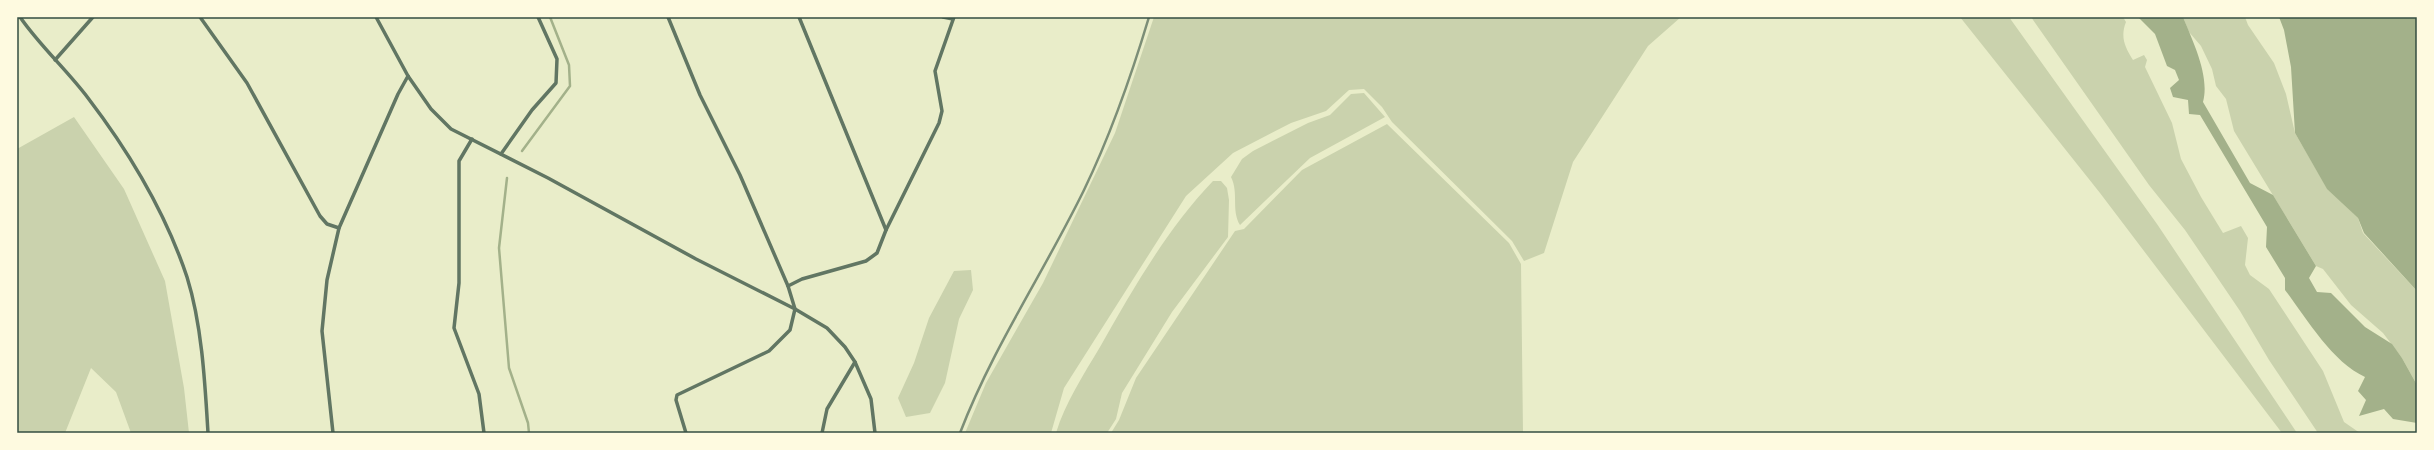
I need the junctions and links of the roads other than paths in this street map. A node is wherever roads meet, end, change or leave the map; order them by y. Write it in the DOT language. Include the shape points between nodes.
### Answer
graph roads {
  1 [pos="20,17"];
  2 [pos="93,17"];
  3 [pos="200,17"];
  4 [pos="376,17"];
  5 [pos="538,17"];
  6 [pos="668,17"];
  7 [pos="799,17"];
  8 [pos="943,17"];
  9 [pos="953,18"];
  10 [pos="55,60"];
  11 [pos="408,76"];
  12 [pos="472,139"];
  13 [pos="501,154"];
  14 [pos="339,228"];
  15 [pos="886,230"];
  16 [pos="788,286"];
  17 [pos="795,309"];
  18 [pos="855,362"];
  19 [pos="208,433"];
  20 [pos="333,433"];
  21 [pos="484,433"];
  22 [pos="686,433"];
  23 [pos="822,433"];
  24 [pos="875,433"];
  1 -- 10 [label="street"];
  2 -- 10 [label="street"];
  3 -- 14 [label="street" via="247,83 320,216 327,224"];
  4 -- 11 [label="street"];
  5 -- 13 [label="street" via="557,59 556,83 532,110"];
  6 -- 16 [label="street" via="700,95 740,175"];
  7 -- 15 [label="street"];
  8 -- 9 [label="street"];
  9 -- 15 [label="street" via="935,71 942,111 939,123"];
  10 -- 19 [label="street" via="87,97 134,162 164,219 187,278 198,333"];
  11 -- 12 [label="street" via="440,120 451,129"];
  11 -- 14 [label="street"];
  12 -- 13 [label="street"];
  12 -- 21 [label="street" via="459,161 459,283 454,328 479,394"];
  13 -- 17 [label="street"];
  14 -- 20 [label="street" via="327,280 322,331"];
  15 -- 16 [label="street" via="877,253 866,261 802,279"];
  16 -- 17 [label="street"];
  17 -- 18 [label="street" via="827,328"];
  17 -- 22 [label="street" via="790,330 769,351 677,395 676,400"];
  18 -- 23 [label="street" via="827,409"];
  18 -- 24 [label="street" via="871,399"];
}
